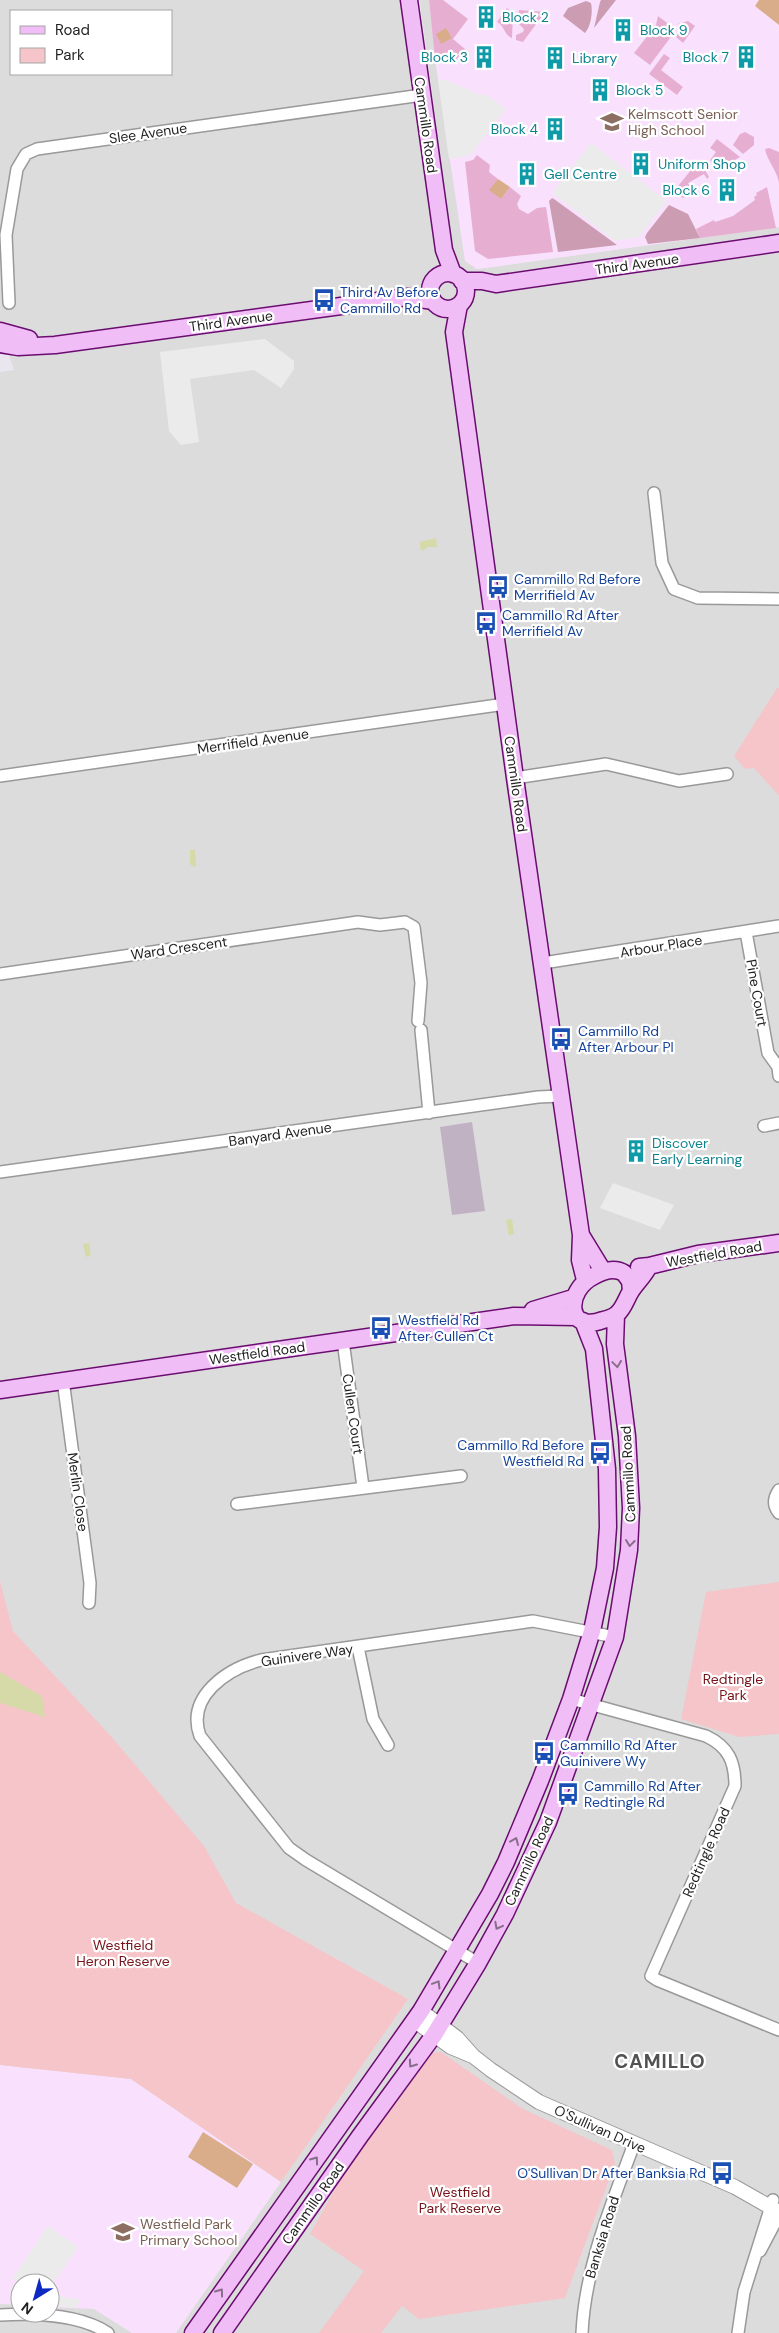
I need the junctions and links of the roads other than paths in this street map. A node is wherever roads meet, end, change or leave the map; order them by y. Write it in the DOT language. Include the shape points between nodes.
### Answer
graph roads {
  1 [pos="409,0"];
  2 [pos="422,95"];
  3 [pos="779,243"];
  4 [pos="447,279"];
  5 [pos="496,284"];
  6 [pos="407,297"];
  7 [pos="8,303"];
  8 [pos="461,303"];
  9 [pos="437,304"];
  10 [pos="0,331"];
  11 [pos="454,332"];
  12 [pos="0,344"];
  13 [pos="56,344"];
  14 [pos="654,493"];
  15 [pos="779,598"];
  16 [pos="505,704"];
  17 [pos="727,774"];
  18 [pos="0,776"];
  19 [pos="515,778"];
  20 [pos="779,926"];
  21 [pos="746,932"];
  22 [pos="543,963"];
  23 [pos="0,974"];
  24 [pos="779,1076"];
  25 [pos="560,1096"];
  26 [pos="430,1113"];
  27 [pos="779,1123"];
  28 [pos="764,1126"];
  29 [pos="0,1172"];
  30 [pos="581,1236"];
  31 [pos="779,1243"];
  32 [pos="649,1266"];
  33 [pos="603,1271"];
  34 [pos="621,1271"];
  35 [pos="584,1280"];
  36 [pos="631,1291"];
  37 [pos="573,1298"];
  38 [pos="514,1316"];
  39 [pos="616,1316"];
  40 [pos="579,1319"];
  41 [pos="343,1341"];
  42 [pos="63,1380"];
  43 [pos="0,1390"];
  44 [pos="461,1476"];
  45 [pos="363,1487"];
  46 [pos="779,1490"];
  47 [pos="237,1504"];
  48 [pos="779,1513"];
  49 [pos="89,1604"];
  50 [pos="592,1631"];
  51 [pos="615,1637"];
  52 [pos="358,1647"];
  53 [pos="571,1699"];
  54 [pos="592,1705"];
  55 [pos="388,1746"];
  56 [pos="457,1951"];
  57 [pos="478,1963"];
  58 [pos="418,2016"];
  59 [pos="437,2030"];
  60 [pos="779,2030"];
  61 [pos="634,2144"];
  62 [pos="776,2208"];
  63 [pos="0,2315"];
  64 [pos="108,2333"];
  65 [pos="193,2333"];
  66 [pos="222,2333"];
  67 [pos="582,2333"];
  68 [pos="738,2333"];
  1 -- 2 [label="main road, Cammillo Road"];
  2 -- 4 [label="main road, Cammillo Road"];
  2 -- 7 [label="street, Slee Avenue" via="37,148 26,154 17,169 6,235"];
  3 -- 5 [label="main road, Third Avenue"];
  4 -- 5 [label="main road, Third Avenue"];
  4 -- 6 [label="main road, Third Avenue"];
  4 -- 8 [label="main road" via="466,290"];
  4 -- 9 [label="main road" via="430,292"];
  5 -- 8 [label="main road, Third Avenue"];
  6 -- 9 [label="main road, Third Avenue"];
  6 -- 13 [label="main road, Third Avenue"];
  8 -- 9 [label="main road" via="450,309"];
  8 -- 11 [label="main road, Cammillo Road"];
  9 -- 11 [label="main road, Cammillo Road"];
  10 -- 13 [label="main road, Third Avenue"];
  11 -- 16 [label="main road, Cammillo Road"];
  12 -- 13 [label="main road, Third Avenue"];
  14 -- 15 [label="street" via="662,563 674,589 698,598"];
  16 -- 18 [label="street, Merrifield Avenue"];
  16 -- 19 [label="main road, Cammillo Road"];
  17 -- 19 [label="street" via="679,781 606,764"];
  19 -- 22 [label="main road, Cammillo Road"];
  20 -- 21 [label="street, Arbour Place"];
  21 -- 22 [label="street, Arbour Place"];
  21 -- 24 [label="street, Pine Court" via="768,1053 778,1067"];
  22 -- 25 [label="main road, Cammillo Road"];
  23 -- 26 [label="street, Ward Crescent" via="358,922 380,925 405,922 414,927 421,983 419,1026"];
  25 -- 26 [label="street, Banyard Avenue"];
  25 -- 30 [label="main road, Cammillo Road"];
  26 -- 29 [label="street, Banyard Avenue"];
  27 -- 28 [label="street"];
  30 -- 33 [label="main road, Cammillo Road"];
  30 -- 35 [label="main road, Cammillo Road" via="580,1260"];
  31 -- 32 [label="main road, Westfield Road" via="698,1254"];
  32 -- 34 [label="main road, Westfield Road"];
  32 -- 36 [label="main road, Westfield Road"];
  33 -- 34 [label="main road"];
  33 -- 35 [label="main road"];
  34 -- 36 [label="main road" via="629,1278"];
  35 -- 37 [label="main road"];
  36 -- 39 [label="main road"];
  37 -- 38 [label="main road, Westfield Road"];
  37 -- 40 [label="main road" via="572,1307"];
  38 -- 40 [label="main road, Westfield Road"];
  38 -- 41 [label="main road, Westfield Road"];
  39 -- 40 [label="main road" via="600,1322"];
  39 -- 51 [label="main road, Cammillo Road, one-way" via="615,1344 627,1436 631,1531"];
  40 -- 50 [label="main road, Cammillo Road" via="594,1349 607,1469 605,1568"];
  41 -- 42 [label="main road, Westfield Road"];
  41 -- 45 [label="street, Cullen Court"];
  42 -- 43 [label="main road, Westfield Road"];
  42 -- 49 [label="street, Merlin Close" via="90,1583"];
  44 -- 45 [label="street"];
  45 -- 47 [label="street"];
  46 -- 48 [label="street" via="774,1507"];
  50 -- 51 [label="street, Guinivere Way"];
  50 -- 52 [label="street, Guinivere Way" via="534,1620"];
  50 -- 53 [label="main road, Cammillo Road"];
  51 -- 54 [label="main road, Cammillo Road"];
  52 -- 55 [label="street" via="373,1719"];
  52 -- 56 [label="street, Guinivere Way" via="261,1660 240,1667 204,1696 196,1710 197,1727 200,1736 293,1851"];
  53 -- 54 [label="street, Redtingle Road"];
  56 -- 53 [label="main road, Cammillo Road, one-way" via="506,1862"];
  54 -- 57 [label="main road, Cammillo Road, one-way" via="548,1822"];
  54 -- 60 [label="street, Redtingle Road" via="706,1736 728,1753 735,1767 735,1786 651,1976"];
  56 -- 57 [label="street, Guinivere Way"];
  58 -- 56 [label="main road, Cammillo Road, one-way"];
  57 -- 59 [label="main road, Cammillo Road"];
  58 -- 59 [label="street, O'Sullivan Drive"];
  65 -- 58 [label="main road, Cammillo Road, one-way"];
  59 -- 61 [label="street, O'Sullivan Drive" via="457,2038 473,2056 539,2102"];
  59 -- 66 [label="main road, Cammillo Road, one-way"];
  61 -- 62 [label="street, O'Sullivan Drive" via="735,2187 752,2188"];
  61 -- 67 [label="street, Banksia Road" via="596,2247"];
  62 -- 68 [label="street" via="761,2232 744,2292"];
  63 -- 64 [label="street" via="47,2316 88,2322"];
}
